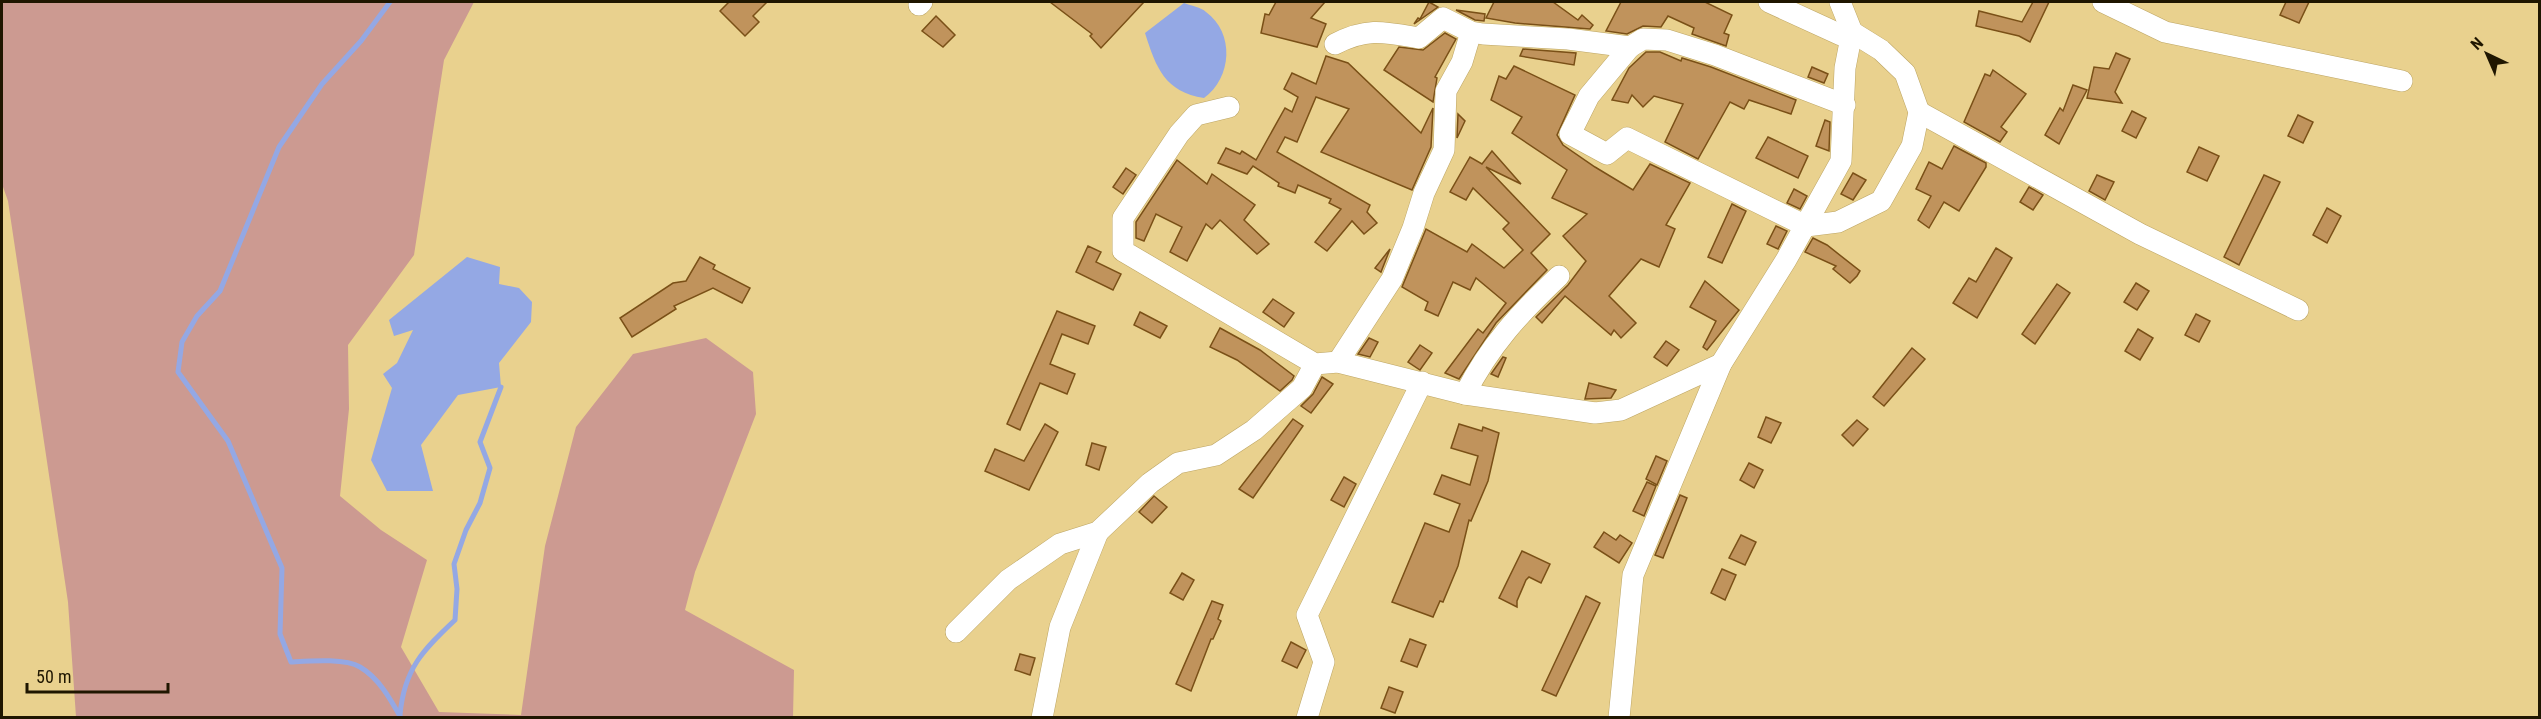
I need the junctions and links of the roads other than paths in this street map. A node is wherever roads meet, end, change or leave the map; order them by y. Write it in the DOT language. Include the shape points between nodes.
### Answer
graph roads {
  1 [pos="1769,2"];
  2 [pos="1840,2"];
  3 [pos="2103,2"];
  4 [pos="1442,10"];
  5 [pos="1471,32"];
  6 [pos="1852,32"];
  7 [pos="1335,44"];
  8 [pos="1630,47"];
  9 [pos="2402,81"];
  10 [pos="1845,105"];
  11 [pos="1229,107"];
  12 [pos="1919,112"];
  13 [pos="1806,226"];
  14 [pos="1559,276"];
  15 [pos="2298,310"];
  16 [pos="1338,362"];
  17 [pos="1315,364"];
  18 [pos="1721,364"];
  19 [pos="1422,382"];
  20 [pos="1465,394"];
  21 [pos="1098,532"];
  22 [pos="956,632"];
  23 [pos="1042,717"];
  24 [pos="1307,717"];
  25 [pos="1619,717"];
  1 -- 6 [label="street" via="1841,35"];
  2 -- 6 [label="street"];
  3 -- 9 [label="street" via="2165,32"];
  4 -- 5 [label="street"];
  4 -- 7 [label="street" via="1419,38 1373,31 1355,33"];
  5 -- 8 [label="street"];
  5 -- 16 [label="street" via="1462,62 1446,91 1444,150 1413,228 1392,279"];
  6 -- 10 [label="street" via="1845,68"];
  6 -- 12 [label="street" via="1881,50 1905,72"];
  8 -- 10 [label="street" via="1643,39 1667,40"];
  8 -- 13 [label="street" via="1589,96 1570,134 1607,154 1627,138"];
  10 -- 13 [label="street" via="1841,161"];
  11 -- 17 [label="street" via="1196,115 1179,134 1123,218 1123,251"];
  12 -- 13 [label="street" via="1912,146 1881,201 1838,222"];
  12 -- 15 [label="street" via="2140,234"];
  13 -- 18 [label="street"];
  14 -- 20 [label="street" via="1508,327 1483,359"];
  16 -- 17 [label="street"];
  16 -- 19 [label="street"];
  17 -- 21 [label="street" via="1302,388 1254,430 1216,455 1178,463 1150,483"];
  18 -- 20 [label="street" via="1621,410 1595,413"];
  18 -- 25 [label="street" via="1633,575"];
  19 -- 20 [label="street"];
  19 -- 24 [label="street" via="1307,615 1324,662"];
  21 -- 22 [label="street" via="1060,544 1008,580"];
  21 -- 23 [label="street" via="1060,627"];
}
